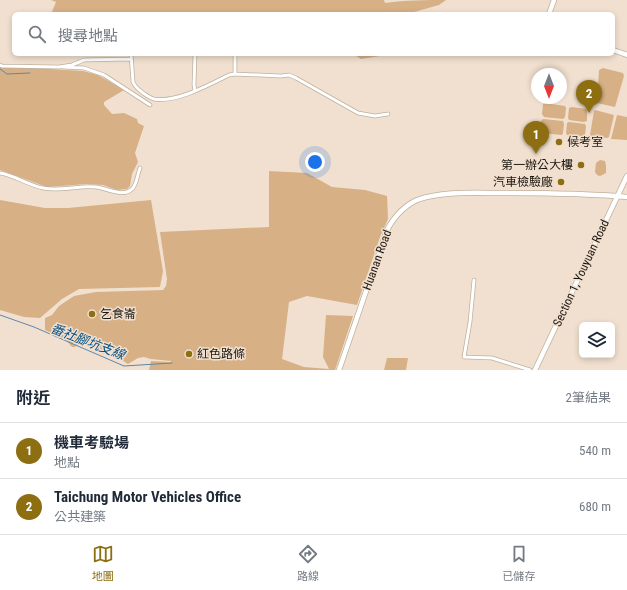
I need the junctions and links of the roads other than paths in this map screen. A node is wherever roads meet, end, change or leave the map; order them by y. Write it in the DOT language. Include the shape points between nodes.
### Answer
graph roads {
  1 [pos="554,0"];
  2 [pos="549,12"];
  3 [pos="615,51"];
  4 [pos="627,55"];
  5 [pos="194,56"];
  6 [pos="235,56"];
  7 [pos="130,59"];
  8 [pos="0,65"];
  9 [pos="59,67"];
  10 [pos="235,74"];
  11 [pos="195,91"];
  12 [pos="150,105"];
  13 [pos="388,114"];
  14 [pos="140,168"];
  15 [pos="0,173"];
  16 [pos="627,176"];
  17 [pos="617,196"];
  18 [pos="627,196"];
  19 [pos="474,280"];
  20 [pos="339,370"];
  21 [pos="530,370"];
  22 [pos="534,370"];
  1 -- 2 [label="street"];
  3 -- 4 [label="street"];
  5 -- 11 [label="street"];
  6 -- 10 [label="street"];
  7 -- 9 [label="street" via="84,60"];
  7 -- 11 [label="street" via="135,86 154,99 168,99"];
  8 -- 9 [label="street"];
  9 -- 12 [label="street" via="84,68 104,75"];
  10 -- 11 [label="street"];
  10 -- 13 [label="street" via="289,75 358,113 374,116"];
  14 -- 15 [label="street" via="136,184 125,193 92,187 44,189"];
  16 -- 17 [label="street, Section 1, Youyuan Road"];
  17 -- 18 [label="street, Huanan Road"];
  17 -- 20 [label="street, Huanan Road" via="564,193 457,194 429,197 407,206 387,230"];
  17 -- 22 [label="street, Section 1, Youyuan Road"];
  19 -- 21 [label="street" via="464,357 492,358"];
}
